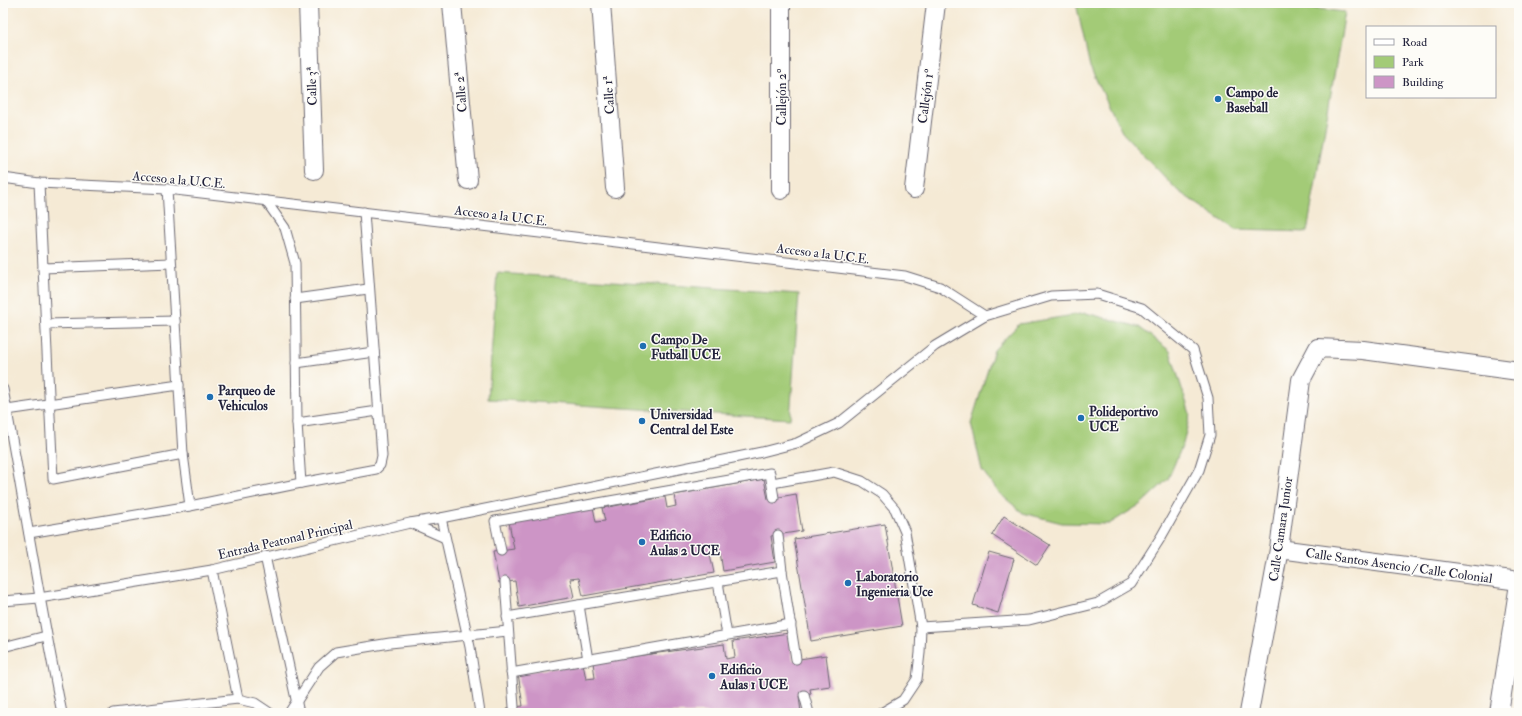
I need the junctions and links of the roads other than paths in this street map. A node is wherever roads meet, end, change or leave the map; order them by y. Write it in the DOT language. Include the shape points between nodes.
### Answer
graph roads {
  1 [pos="308,3"];
  2 [pos="452,3"];
  3 [pos="601,3"];
  4 [pos="781,3"];
  5 [pos="936,3"];
  6 [pos="314,170"];
  7 [pos="3,178"];
  8 [pos="468,180"];
  9 [pos="39,183"];
  10 [pos="614,188"];
  11 [pos="167,189"];
  12 [pos="914,189"];
  13 [pos="781,190"];
  14 [pos="266,201"];
  15 [pos="364,212"];
  16 [pos="171,263"];
  17 [pos="43,268"];
  18 [pos="368,289"];
  19 [pos="295,300"];
  20 [pos="985,316"];
  21 [pos="175,321"];
  22 [pos="46,324"];
  23 [pos="374,352"];
  24 [pos="296,363"];
  25 [pos="1519,371"];
  26 [pos="179,385"];
  27 [pos="3,389"];
  28 [pos="50,404"];
  29 [pos="7,410"];
  30 [pos="378,411"];
  31 [pos="297,423"];
  32 [pos="183,454"];
  33 [pos="301,483"];
  34 [pos="772,483"];
  35 [pos="774,498"];
  36 [pos="190,506"];
  37 [pos="491,507"];
  38 [pos="441,518"];
  39 [pos="495,521"];
  40 [pos="410,523"];
  41 [pos="29,533"];
  42 [pos="778,535"];
  43 [pos="445,538"];
  44 [pos="1279,549"];
  45 [pos="501,551"];
  46 [pos="265,556"];
  47 [pos="212,570"];
  48 [pos="782,571"];
  49 [pos="504,582"];
  50 [pos="1519,582"];
  51 [pos="717,583"];
  52 [pos="39,598"];
  53 [pos="3,601"];
  54 [pos="580,605"];
  55 [pos="507,617"];
  56 [pos="791,624"];
  57 [pos="921,627"];
  58 [pos="508,631"];
  59 [pos="467,635"];
  60 [pos="727,635"];
  61 [pos="46,636"];
  62 [pos="3,647"];
  63 [pos="796,659"];
  64 [pos="588,660"];
  65 [pos="512,673"];
  66 [pos="804,695"];
  67 [pos="238,699"];
  68 [pos="297,703"];
  69 [pos="514,707"];
  70 [pos="62,713"];
  71 [pos="113,713"];
  72 [pos="270,713"];
  73 [pos="289,713"];
  74 [pos="299,713"];
  75 [pos="480,713"];
  76 [pos="808,713"];
  77 [pos="881,713"];
  78 [pos="1249,713"];
  79 [pos="1500,713"];
  1 -- 6 [label="street, Calle 3ª"];
  2 -- 8 [label="street, Calle 2ª"];
  3 -- 10 [label="street, Calle 1ª"];
  4 -- 13 [label="street, Callejón 2º"];
  5 -- 12 [label="street, Callejón 1º"];
  7 -- 9 [label="lane, Acceso a la U.C.E."];
  9 -- 11 [label="lane, Acceso a la U.C.E."];
  9 -- 17 [label="lane"];
  11 -- 14 [label="lane, Acceso a la U.C.E."];
  11 -- 16 [label="lane"];
  14 -- 15 [label="lane, Acceso a la U.C.E."];
  14 -- 19 [label="lane" via="285,228 295,263"];
  15 -- 18 [label="lane"];
  15 -- 20 [label="lane, Acceso a la U.C.E." via="905,276 940,287"];
  16 -- 17 [label="lane"];
  16 -- 21 [label="lane"];
  17 -- 22 [label="lane"];
  18 -- 19 [label="lane"];
  18 -- 23 [label="lane"];
  19 -- 24 [label="lane"];
  20 -- 37 [label="lane, Entrada Peatonal Principal" via="935,346 839,423 798,443"];
  20 -- 57 [label="lane, Entrada Peatonal Principal" via="1051,296 1097,294 1142,308 1193,350 1208,398 1210,435 1199,470 1131,584 1098,603 1029,620"];
  21 -- 22 [label="lane"];
  21 -- 26 [label="lane"];
  22 -- 28 [label="lane"];
  23 -- 24 [label="lane"];
  23 -- 30 [label="lane"];
  24 -- 31 [label="lane"];
  25 -- 44 [label="street, Calle Camara Junior" via="1363,350 1318,348 1301,380"];
  26 -- 28 [label="lane"];
  26 -- 32 [label="lane"];
  27 -- 29 [label="lane"];
  28 -- 29 [label="lane"];
  28 -- 32 [label="lane" via="53,479"];
  29 -- 41 [label="lane"];
  30 -- 31 [label="lane"];
  30 -- 33 [label="lane" via="382,456 376,469"];
  31 -- 33 [label="lane"];
  32 -- 36 [label="lane"];
  33 -- 36 [label="lane"];
  34 -- 35 [label="lane"];
  34 -- 39 [label="lane" via="770,474"];
  34 -- 57 [label="lane" via="834,472 862,480 882,494 895,509 905,532"];
  36 -- 41 [label="lane"];
  37 -- 38 [label="lane, Entrada Peatonal Principal"];
  37 -- 39 [label="lane"];
  38 -- 40 [label="lane, Entrada Peatonal Principal"];
  38 -- 43 [label="lane"];
  39 -- 45 [label="lane"];
  40 -- 43 [label="lane"];
  40 -- 46 [label="lane, Entrada Peatonal Principal"];
  41 -- 52 [label="lane"];
  42 -- 48 [label="lane"];
  43 -- 59 [label="lane"];
  44 -- 50 [label="street, Calle Santos Asencio / Calle Colonial"];
  44 -- 78 [label="street, Calle Camara Junior"];
  46 -- 47 [label="lane, Entrada Peatonal Principal"];
  46 -- 68 [label="lane"];
  47 -- 52 [label="lane, Entrada Peatonal Principal"];
  47 -- 67 [label="lane"];
  48 -- 51 [label="lane"];
  48 -- 56 [label="lane"];
  49 -- 55 [label="lane"];
  50 -- 79 [label="street"];
  51 -- 54 [label="lane"];
  51 -- 60 [label="lane"];
  52 -- 53 [label="lane, Entrada Peatonal Principal"];
  52 -- 61 [label="lane"];
  54 -- 55 [label="lane"];
  54 -- 64 [label="lane"];
  55 -- 58 [label="lane"];
  56 -- 60 [label="lane"];
  56 -- 63 [label="lane"];
  57 -- 77 [label="lane" via="918,679 903,700"];
  58 -- 59 [label="lane"];
  58 -- 65 [label="lane"];
  59 -- 68 [label="lane" via="336,652 319,667"];
  59 -- 75 [label="lane"];
  60 -- 64 [label="lane"];
  61 -- 62 [label="lane"];
  61 -- 70 [label="lane"];
  64 -- 65 [label="lane"];
  65 -- 69 [label="lane"];
  66 -- 76 [label="lane"];
  67 -- 71 [label="lane"];
  67 -- 72 [label="lane" via="255,703"];
  68 -- 73 [label="lane"];
  68 -- 74 [label="lane"];
}
